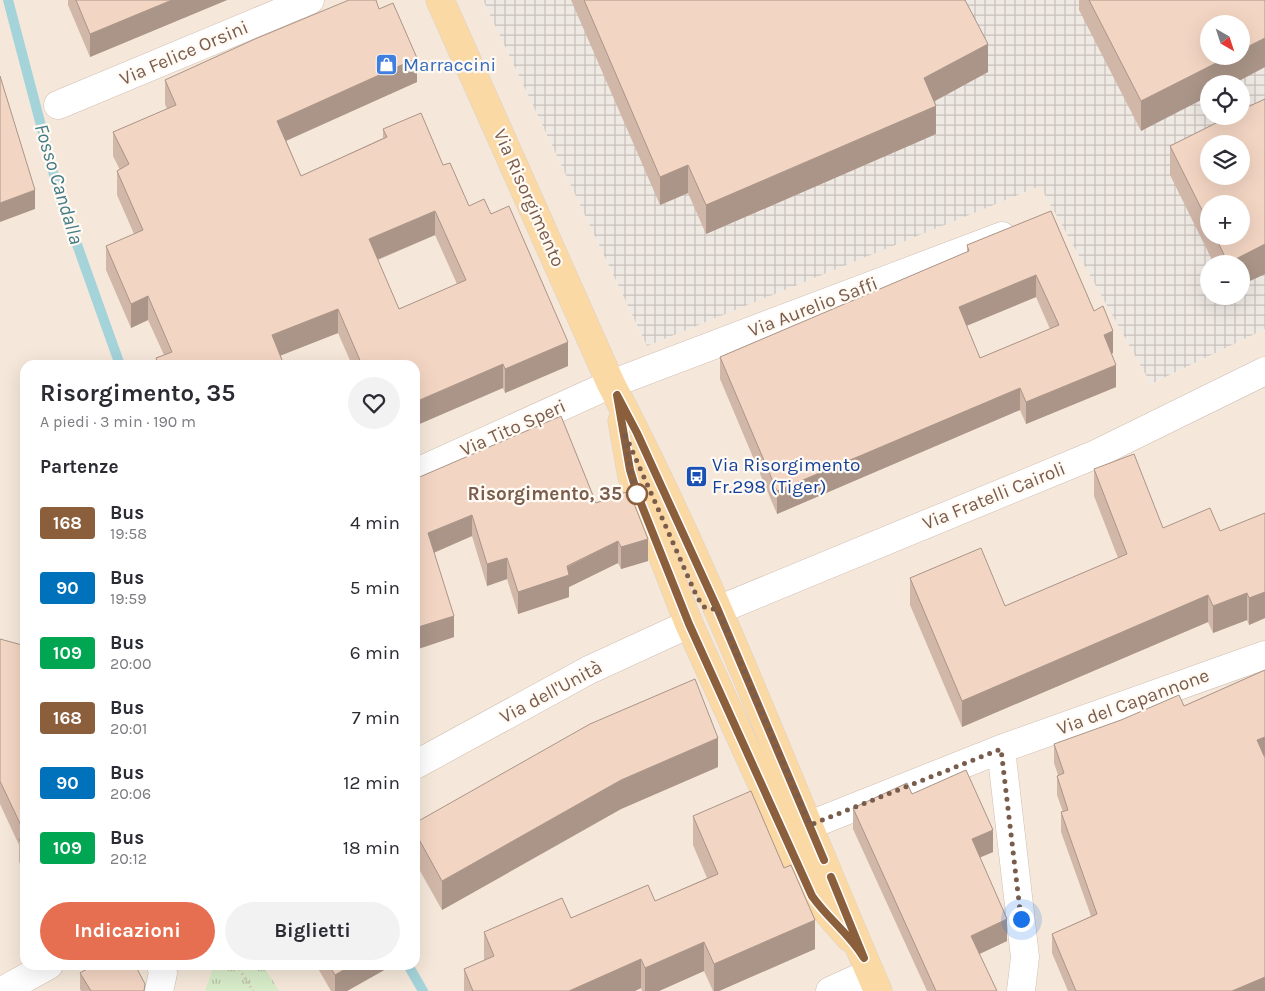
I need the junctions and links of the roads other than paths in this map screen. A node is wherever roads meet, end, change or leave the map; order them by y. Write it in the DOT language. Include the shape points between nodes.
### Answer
graph roads {
  1 [pos="310,0"];
  2 [pos="440,0"];
  3 [pos="58,105"];
  4 [pos="1015,231"];
  5 [pos="1265,371"];
  6 [pos="614,389"];
  7 [pos="624,432"];
  8 [pos="420,470"];
  9 [pos="718,610"];
  10 [pos="689,624"];
  11 [pos="1265,655"];
  12 [pos="1001,749"];
  13 [pos="420,761"];
  14 [pos="810,825"];
  15 [pos="845,911"];
  16 [pos="40,970"];
  17 [pos="162,970"];
  18 [pos="871,974"];
  19 [pos="2,991"];
  20 [pos="158,991"];
  21 [pos="830,991"];
  22 [pos="1021,991"];
  1 -- 3 [label="street, Via Felice Orsini"];
  2 -- 6 [label="main road, Via Risorgimento"];
  4 -- 6 [label="street, Via Aurelio Saffi"];
  5 -- 9 [label="street, Via Fratelli Cairoli" via="1094,455"];
  6 -- 7 [label="main road, Via Risorgimento"];
  6 -- 8 [label="street, Via Tito Speri"];
  6 -- 9 [label="main road, Via Risorgimento"];
  7 -- 9 [label="main road" via="697,597 704,607"];
  7 -- 10 [label="main road, Via Risorgimento" via="634,486"];
  9 -- 14 [label="main road, Via Risorgimento"];
  10 -- 13 [label="street, Via dell'Unità" via="589,670"];
  10 -- 15 [label="main road" via="704,633 721,651 808,852"];
  10 -- 18 [label="main road, Via Risorgimento" via="812,896 849,936"];
  11 -- 12 [label="street, Via del Capannone"];
  12 -- 14 [label="street, Via del Capannone"];
  12 -- 22 [label="street" via="1025,957"];
  14 -- 15 [label="main road, Via Risorgimento"];
  15 -- 18 [label="main road, Via Risorgimento"];
  16 -- 19 [label="street"];
  17 -- 20 [label="street"];
  18 -- 21 [label="street"];
}
